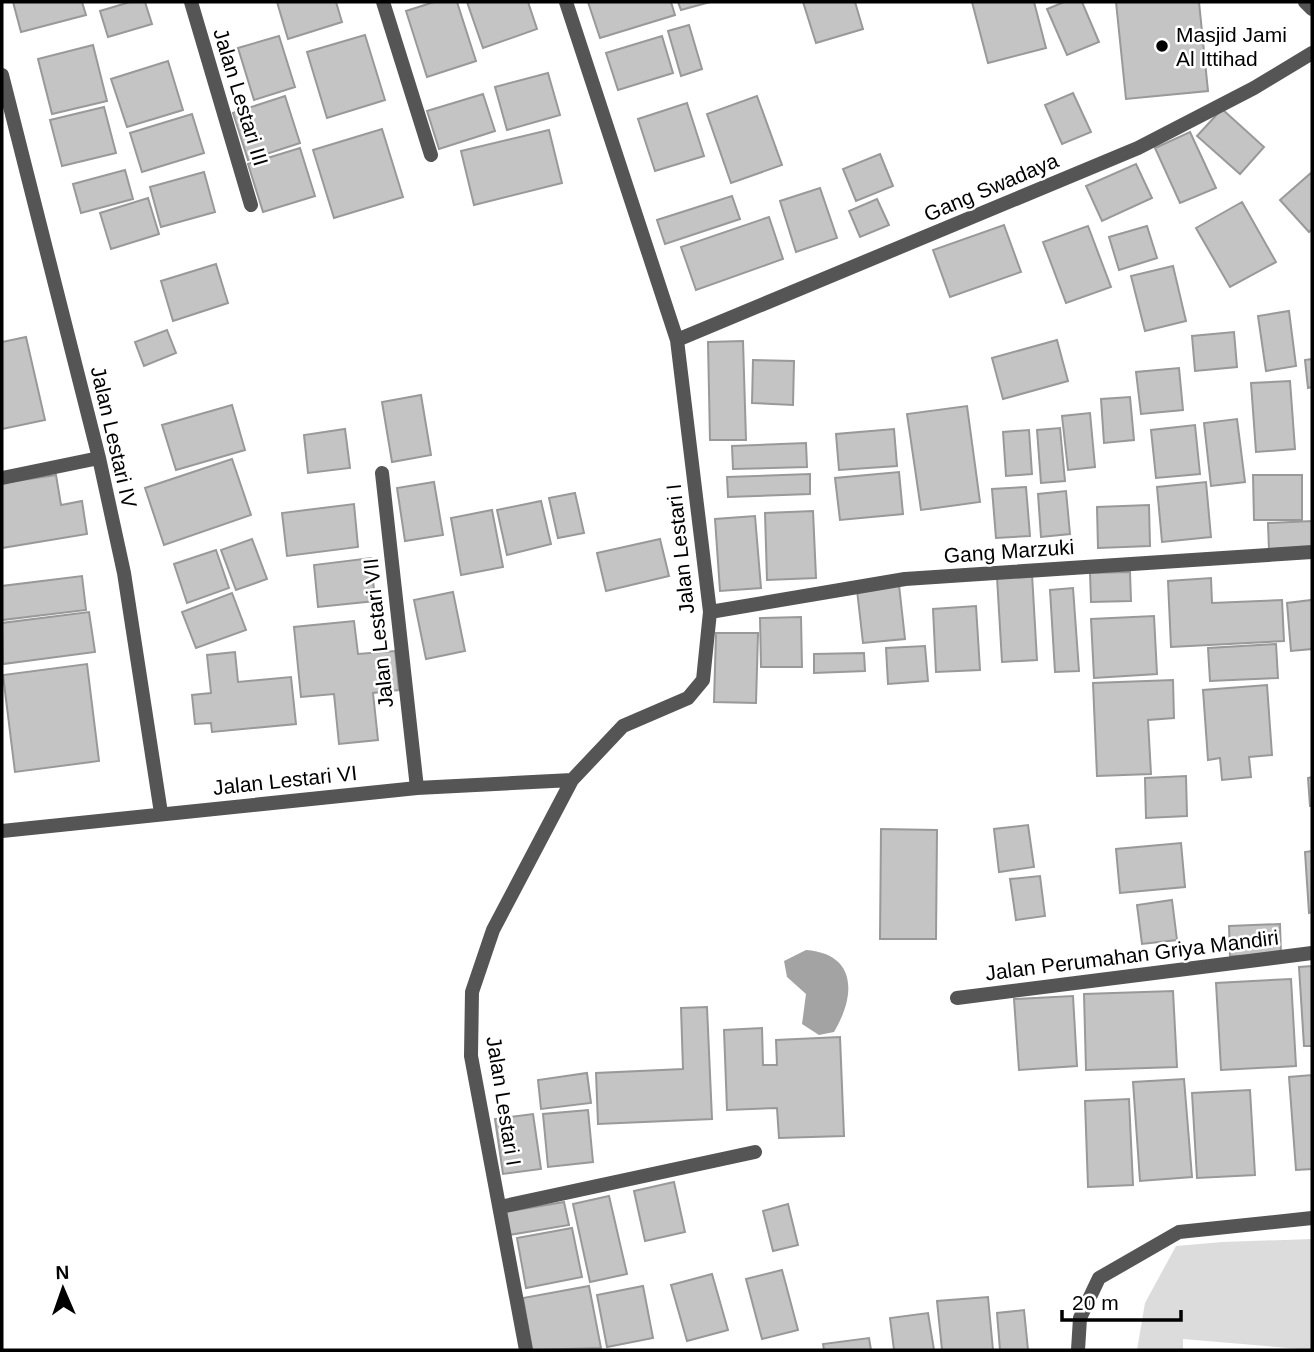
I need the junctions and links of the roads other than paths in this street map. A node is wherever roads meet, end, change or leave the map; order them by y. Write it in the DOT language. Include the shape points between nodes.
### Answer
graph roads {
  1 [pos="191,2"];
  2 [pos="383,2"];
  3 [pos="566,2"];
  4 [pos="1305,2"];
  5 [pos="1312,9"];
  6 [pos="1312,53"];
  7 [pos="2,75"];
  8 [pos="431,155"];
  9 [pos="251,205"];
  10 [pos="677,341"];
  11 [pos="99,458"];
  12 [pos="382,473"];
  13 [pos="2,478"];
  14 [pos="1312,552"];
  15 [pos="710,612"];
  16 [pos="572,780"];
  17 [pos="417,788"];
  18 [pos="161,813"];
  19 [pos="2,831"];
  20 [pos="1312,954"];
  21 [pos="957,998"];
  22 [pos="754,1152"];
  23 [pos="500,1207"];
  24 [pos="1312,1217"];
  25 [pos="526,1350"];
  26 [pos="1078,1350"];
  1 -- 9 [label="street, Jalan Lestari III"];
  2 -- 8 [label="street"];
  3 -- 10 [label="street, Jalan Lestari I"];
  4 -- 5 [label="street"];
  6 -- 10 [label="street, Gang Swadaya" via="1138,148"];
  7 -- 11 [label="street, Jalan Lestari IV"];
  10 -- 15 [label="street, Jalan Lestari I"];
  11 -- 13 [label="street"];
  11 -- 18 [label="street, Jalan Lestari IV" via="124,573"];
  12 -- 17 [label="street, Jalan Lestari VII"];
  14 -- 15 [label="street, Gang Marzuki" via="905,579"];
  15 -- 16 [label="street, Jalan Lestari I" via="703,680 688,698 623,726"];
  16 -- 17 [label="street, Jalan Lestari VI"];
  16 -- 23 [label="street, Jalan Lestari I" via="493,930 472,992 471,1056"];
  17 -- 18 [label="street, Jalan Lestari VI"];
  18 -- 19 [label="street, Jalan Lestari VI"];
  20 -- 21 [label="street, Jalan Perumahan Griya Mandiri"];
  22 -- 23 [label="street"];
  23 -- 25 [label="street, Jalan Lestari I"];
  24 -- 26 [label="street" via="1179,1233 1099,1278 1080,1318"];
}
